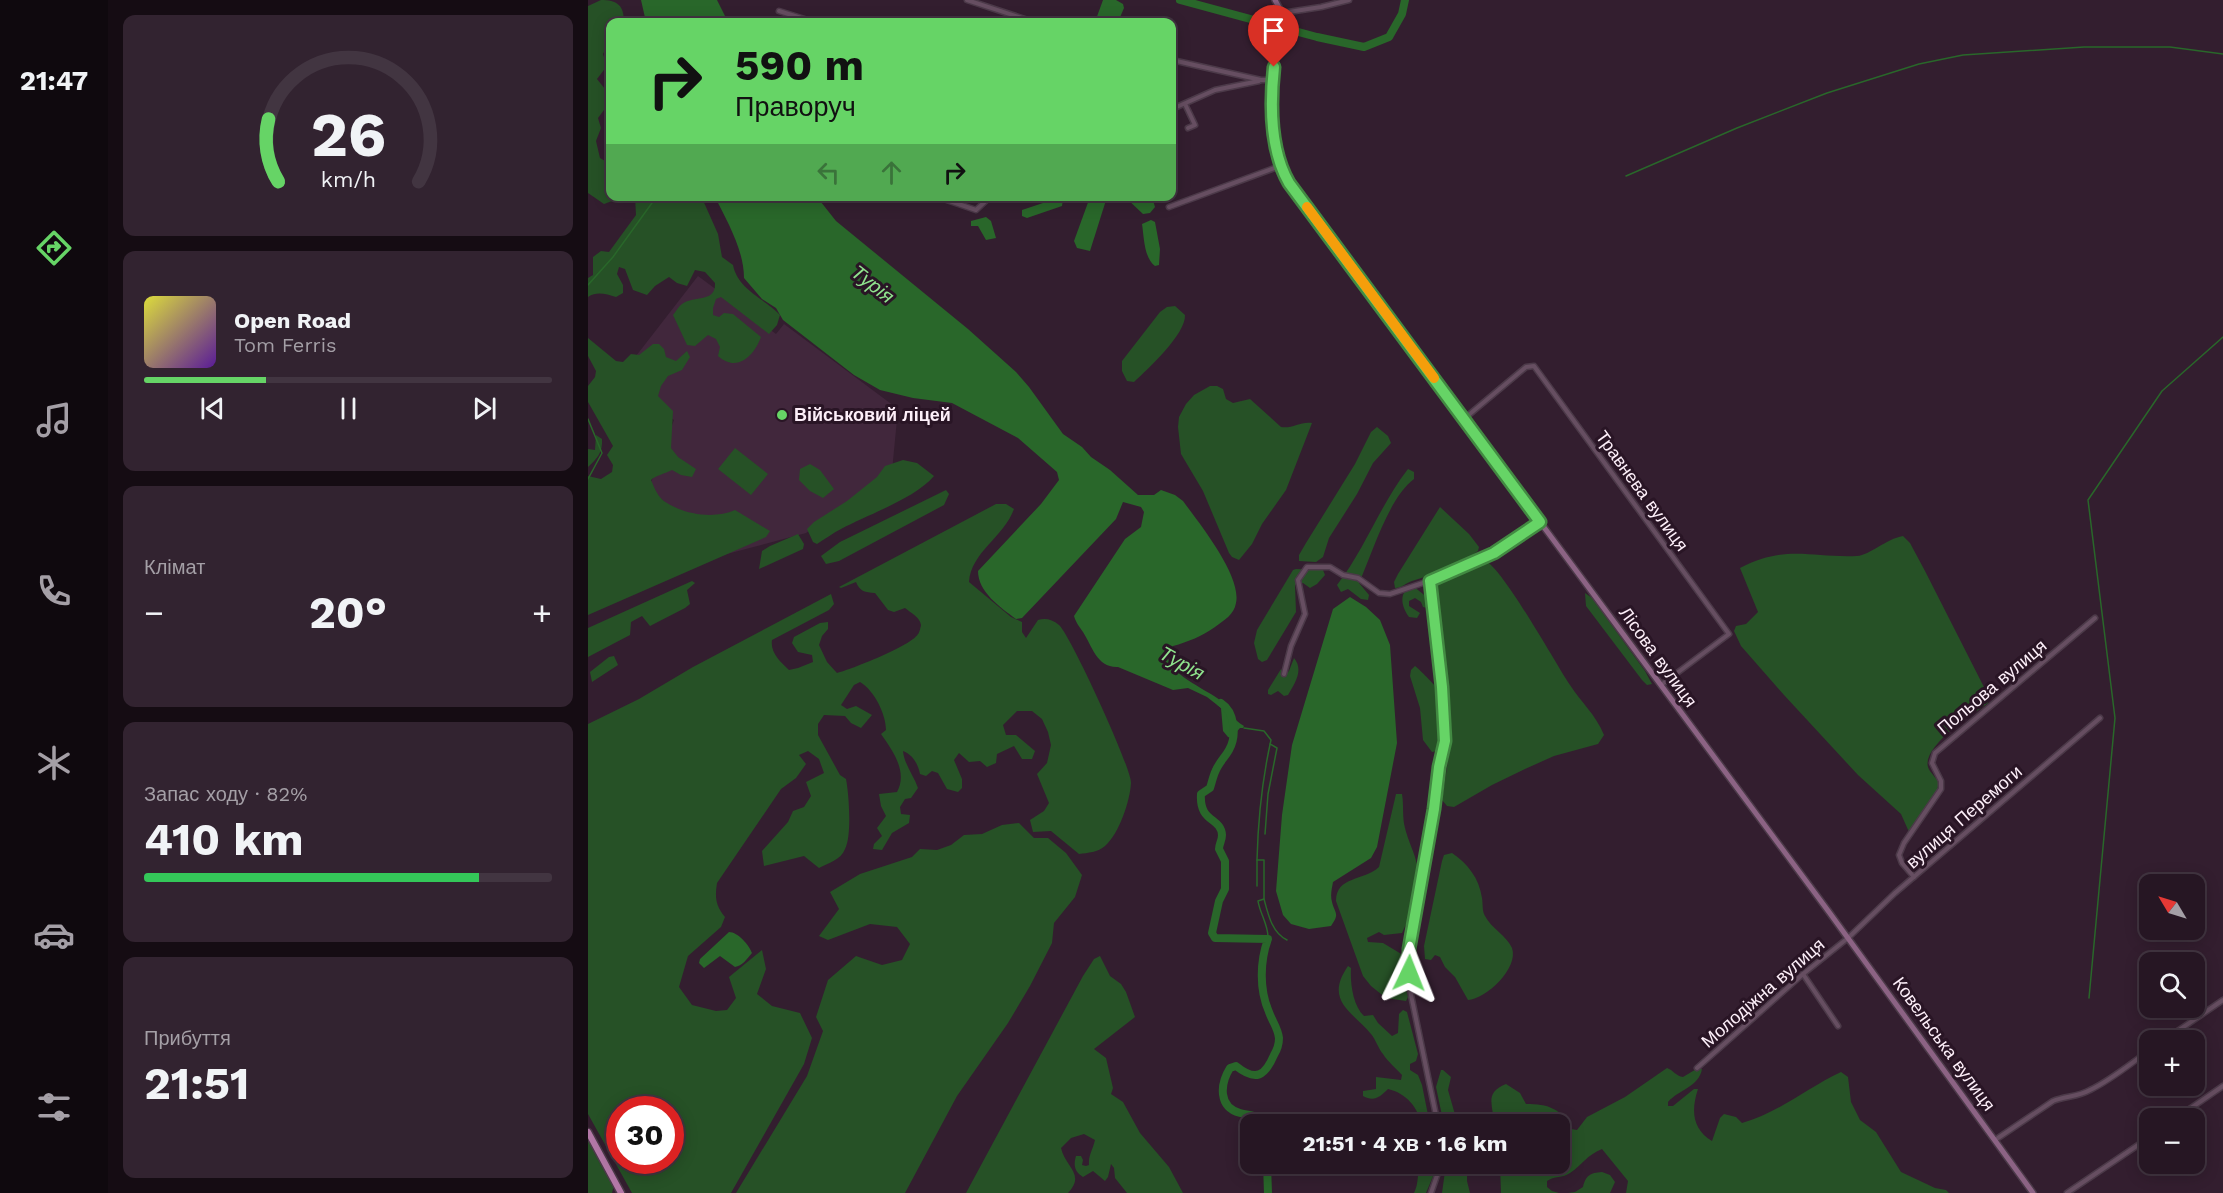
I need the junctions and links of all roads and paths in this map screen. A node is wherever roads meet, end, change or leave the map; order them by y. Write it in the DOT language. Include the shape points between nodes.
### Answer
graph roads {
  1 [pos="967,0"];
  2 [pos="1275,0"];
  3 [pos="1349,0"];
  4 [pos="779,11"];
  5 [pos="1282,13"];
  6 [pos="801,18"];
  7 [pos="1023,18"];
  8 [pos="1176,61"];
  9 [pos="1261,80"];
  10 [pos="1273,80"];
  11 [pos="1185,104"];
  12 [pos="1176,107"];
  13 [pos="1188,128"];
  14 [pos="1280,166"];
  15 [pos="950,201"];
  16 [pos="986,201"];
  17 [pos="1169,207"];
  18 [pos="1465,418"];
  19 [pos="1540,522"];
  20 [pos="1430,581"];
  21 [pos="2095,618"];
  22 [pos="1284,674"];
  23 [pos="1661,685"];
  24 [pos="2100,718"];
  25 [pos="1914,877"];
  26 [pos="1829,912"];
  27 [pos="1848,938"];
  28 [pos="1803,974"];
  29 [pos="2223,1000"];
  30 [pos="1838,1026"];
  31 [pos="2179,1030"];
  32 [pos="2139,1057"];
  33 [pos="1696,1068"];
  34 [pos="2223,1086"];
  35 [pos="2191,1108"];
  36 [pos="1436,1114"];
  37 [pos="588,1132"];
  38 [pos="1995,1140"];
  39 [pos="2139,1144"];
  40 [pos="1438,1174"];
  41 [pos="621,1193"];
  42 [pos="1431,1193"];
  43 [pos="2033,1193"];
  44 [pos="2067,1193"];
  1 -- 7 [label="street"];
  2 -- 5 [label="street"];
  3 -- 5 [label="street"];
  4 -- 6 [label="street"];
  5 -- 10 [label="street"];
  8 -- 9 [label="street"];
  9 -- 10 [label="street"];
  9 -- 11 [label="street" via="1215,90"];
  10 -- 14 [label="street" via="1275,144"];
  11 -- 12 [label="street"];
  11 -- 13 [label="street" via="1195,125"];
  14 -- 17 [label="street"];
  14 -- 18 [label="street, Лісова вулиця"];
  15 -- 16 [label="street" via="976,210"];
  18 -- 19 [label="street, Лісова вулиця"];
  18 -- 23 [label="street, Травнева вулиця" via="1526,367 1534,366 1729,634"];
  19 -- 20 [label="street" via="1494,553"];
  19 -- 23 [label="street, Лісова вулиця"];
  20 -- 22 [label="street" via="1384,594 1330,567 1307,567 1298,580 1305,614"];
  20 -- 36 [label="street" via="1445,741 1408,956 1410,990"];
  21 -- 25 [label="street, Польова вулиця" via="1935,753 1932,763 1941,789 1899,855"];
  23 -- 26 [label="street, Лісова вулиця"];
  24 -- 25 [label="street, вулиця Перемоги"];
  25 -- 27 [label="street, вулиця Перемоги"];
  26 -- 27 [label="street, Ковельська вулиця"];
  27 -- 28 [label="street, Молодіжна вулиця"];
  27 -- 38 [label="street, Ковельська вулиця"];
  28 -- 30 [label="street"];
  28 -- 33 [label="street, Молодіжна вулиця"];
  29 -- 31 [label="street"];
  32 -- 38 [label="street" via="2090,1090 2053,1101"];
  34 -- 35 [label="street"];
  37 -- 41 [label="main road"];
  38 -- 43 [label="street, Ковельська вулиця"];
  39 -- 44 [label="street"];
  40 -- 42 [label="street"];
}
